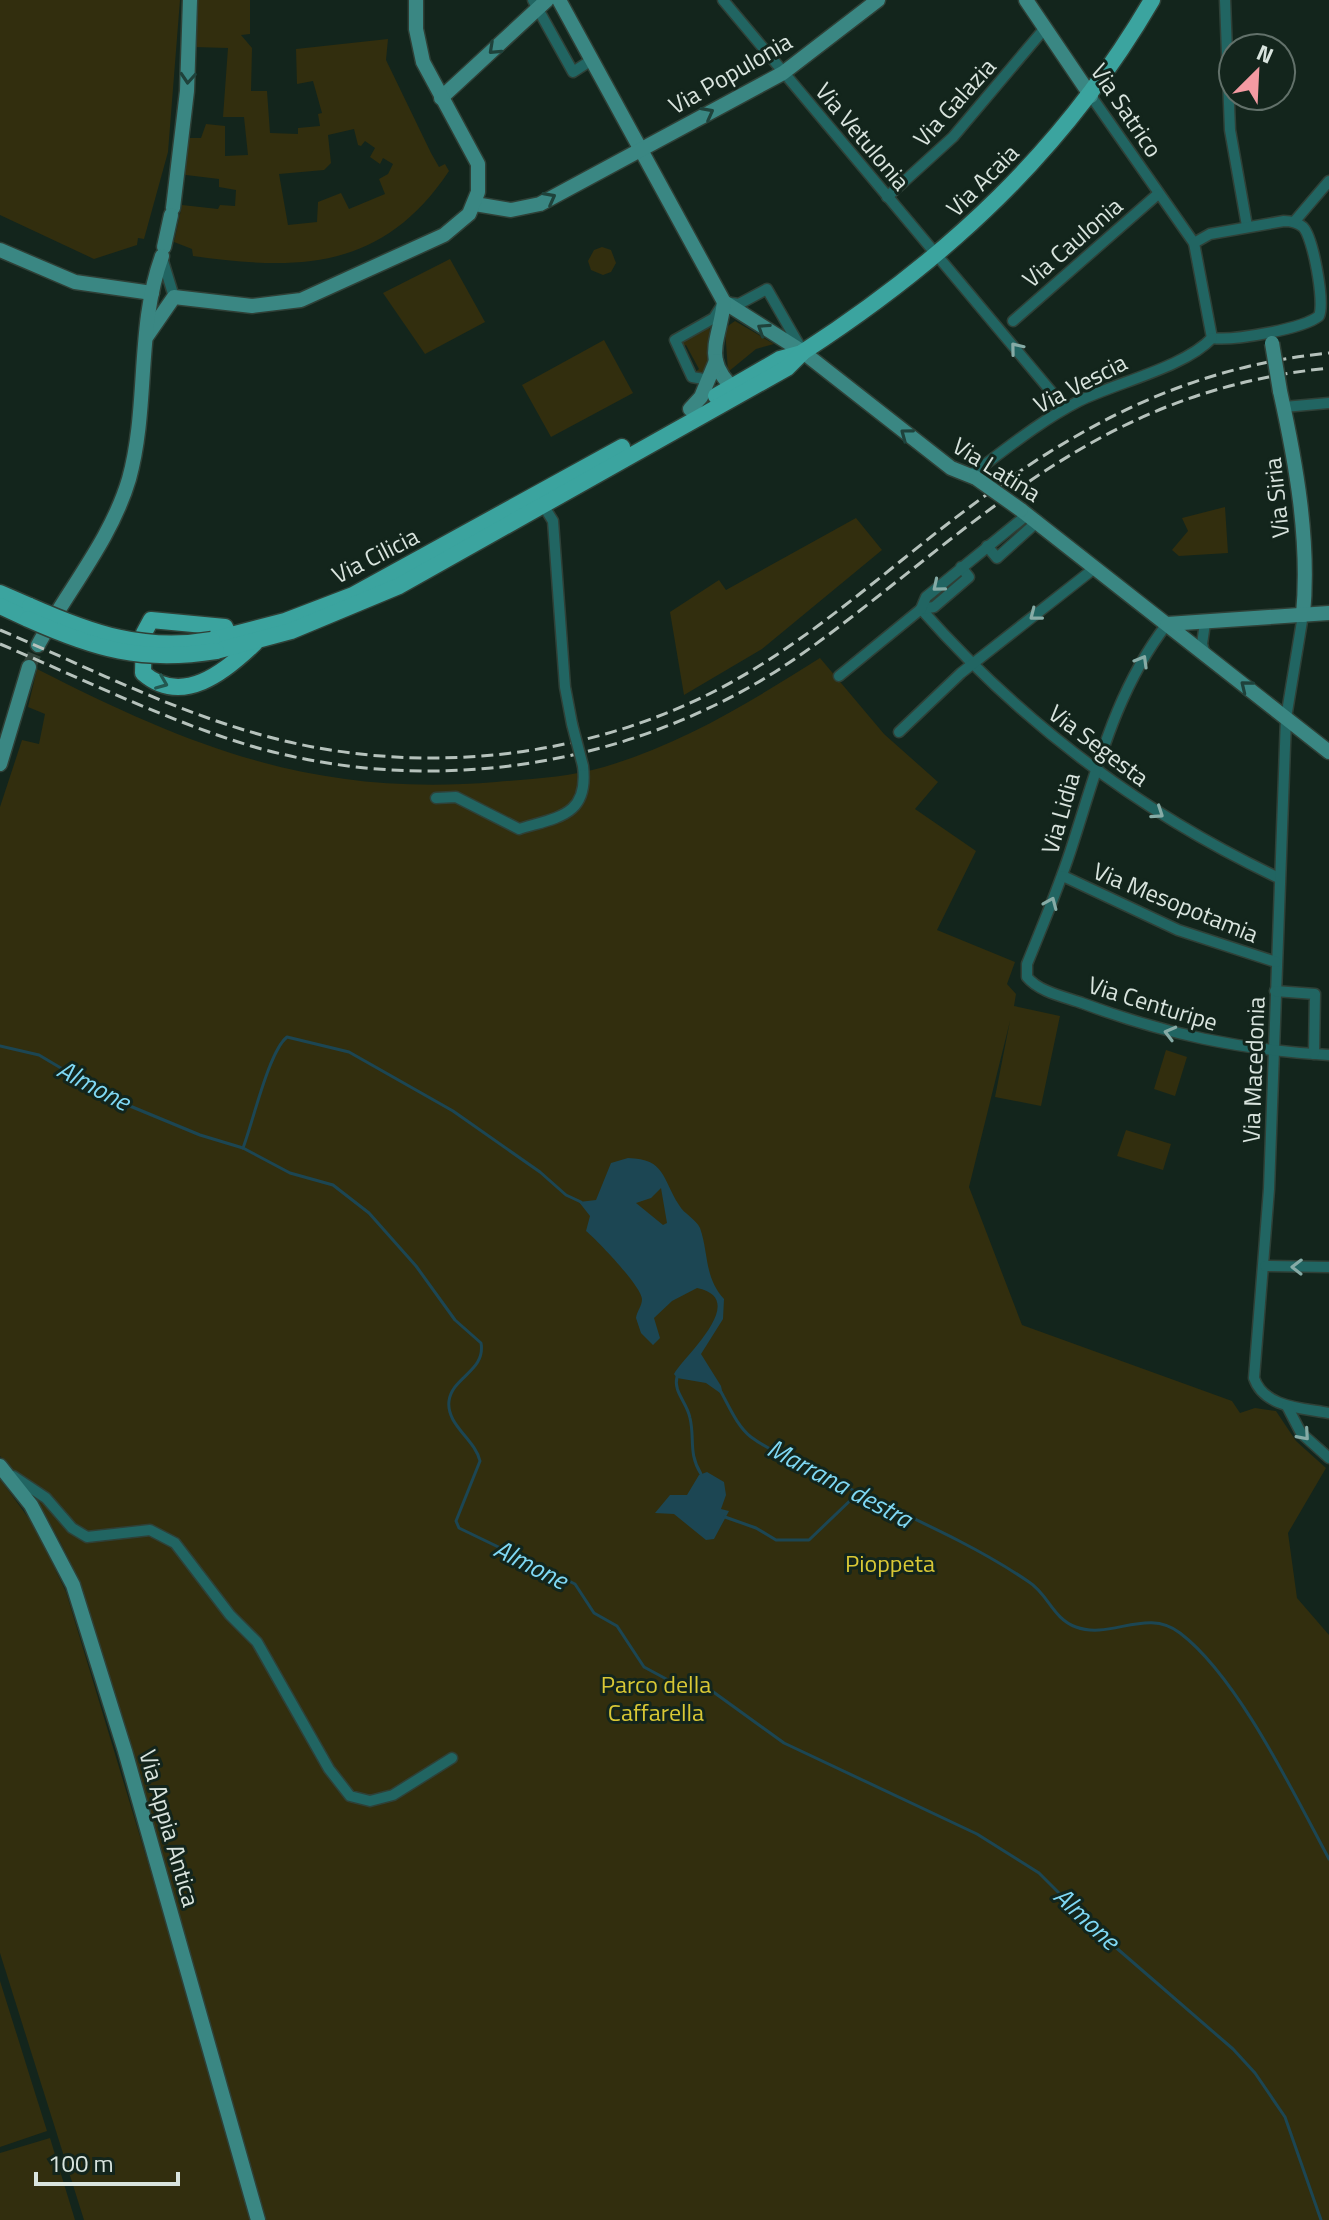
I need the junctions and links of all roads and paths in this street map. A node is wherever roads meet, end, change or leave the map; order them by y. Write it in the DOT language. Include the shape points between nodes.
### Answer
graph roads {
  1 [pos="190,0"];
  2 [pos="416,0"];
  3 [pos="559,0"];
  4 [pos="723,0"];
  5 [pos="878,0"];
  6 [pos="1026,0"];
  7 [pos="1152,0"];
  8 [pos="1225,0"];
  9 [pos="539,3"];
  10 [pos="1045,28"];
  11 [pos="590,61"];
  12 [pos="783,73"];
  13 [pos="1091,96"];
  14 [pos="441,98"];
  15 [pos="639,149"];
  16 [pos="1329,181"];
  17 [pos="1158,194"];
  18 [pos="887,197"];
  19 [pos="475,204"];
  20 [pos="1294,222"];
  21 [pos="1247,226"];
  22 [pos="1194,243"];
  23 [pos="0,250"];
  24 [pos="163,252"];
  25 [pos="938,256"];
  26 [pos="152,293"];
  27 [pos="174,297"];
  28 [pos="724,302"];
  29 [pos="1013,321"];
  30 [pos="147,336"];
  31 [pos="1271,337"];
  32 [pos="1212,338"];
  33 [pos="803,352"];
  34 [pos="716,361"];
  35 [pos="709,380"];
  36 [pos="739,387"];
  37 [pos="1329,403"];
  38 [pos="1284,407"];
  39 [pos="1065,408"];
  40 [pos="690,409"];
  41 [pos="974,476"];
  42 [pos="543,505"];
  43 [pos="1029,515"];
  44 [pos="1096,567"];
  45 [pos="0,593"];
  46 [pos="0,606"];
  47 [pos="921,609"];
  48 [pos="29,612"];
  49 [pos="1329,613"];
  50 [pos="1303,615"];
  51 [pos="1205,623"];
  52 [pos="1167,624"];
  53 [pos="229,636"];
  54 [pos="257,641"];
  55 [pos="38,645"];
  56 [pos="214,645"];
  57 [pos="1205,654"];
  58 [pos="971,665"];
  59 [pos="29,667"];
  60 [pos="839,676"];
  61 [pos="1286,718"];
  62 [pos="899,732"];
  63 [pos="1329,752"];
  64 [pos="0,764"];
  65 [pos="1094,769"];
  66 [pos="436,798"];
  67 [pos="1063,876"];
  68 [pos="1279,878"];
  69 [pos="1276,962"];
  70 [pos="1027,977"];
  71 [pos="1275,991"];
  72 [pos="1274,1051"];
  73 [pos="1314,1054"];
  74 [pos="1329,1055"];
  75 [pos="1265,1266"];
  76 [pos="1329,1267"];
  77 [pos="1287,1406"];
  78 [pos="1329,1413"];
  79 [pos="1329,1458"];
  80 [pos="1,1467"];
  81 [pos="452,1758"];
  82 [pos="258,2220"];
  1 -- 24 [label="street, one-way" via="187,91"];
  2 -- 14 [label="street" via="418,49"];
  3 -- 11 [label="street"];
  4 -- 12 [label="street, Via Vetulonia"];
  5 -- 12 [label="street, Via Populonia"];
  6 -- 10 [label="street, Via Satrico"];
  7 -- 13 [label="main road, Via Acaia"];
  8 -- 21 [label="street" via="1230,130"];
  9 -- 11 [label="street" via="573,72"];
  9 -- 14 [label="street, one-way"];
  10 -- 13 [label="street, Via Satrico"];
  10 -- 18 [label="street, Via Galazia" via="968,121"];
  11 -- 15 [label="street"];
  15 -- 12 [label="street, Via Populonia, one-way"];
  12 -- 18 [label="street, Via Vetulonia"];
  13 -- 17 [label="street, Via Satrico"];
  13 -- 25 [label="main road, Via Acaia" via="1027,170"];
  14 -- 19 [label="street" via="477,160"];
  19 -- 15 [label="street, Via Populonia, one-way" via="530,208"];
  15 -- 28 [label="street"];
  16 -- 20 [label="street"];
  17 -- 22 [label="street, Via Satrico"];
  17 -- 29 [label="street, Via Caulonia"];
  18 -- 25 [label="street, Via Vetulonia"];
  19 -- 27 [label="street" via="444,235 309,297 252,306"];
  20 -- 21 [label="street"];
  20 -- 31 [label="street" via="1310,240 1322,310 1310,322"];
  21 -- 22 [label="street" via="1204,235"];
  22 -- 32 [label="street"];
  23 -- 26 [label="street" via="75,282"];
  24 -- 26 [label="street"];
  24 -- 27 [label="street"];
  25 -- 33 [label="main road, Via Acaia"];
  39 -- 25 [label="street, Via Vetulonia, one-way"];
  26 -- 27 [label="street"];
  26 -- 30 [label="street"];
  27 -- 30 [label="street"];
  33 -- 28 [label="street, Via Latina, one-way"];
  28 -- 33 [label="street" via="739,304 771,290"];
  28 -- 34 [label="street"];
  28 -- 35 [label="street" via="714,318 675,340 692,377"];
  30 -- 55 [label="street" via="128,482 107,529"];
  31 -- 32 [label="street"];
  31 -- 38 [label="street, Via Siria, bridge"];
  32 -- 39 [label="street, Via Vescia" via="1189,358"];
  33 -- 36 [label="main road, Via Acaia" via="787,368"];
  41 -- 33 [label="street, Via Latina, one-way" via="951,468"];
  34 -- 35 [label="street"];
  34 -- 36 [label="street" via="718,372"];
  35 -- 40 [label="street"];
  36 -- 40 [label="main road, Via Cilicia"];
  36 -- 42 [label="main road, Via Cilicia"];
  37 -- 38 [label="street"];
  38 -- 50 [label="street, Via Siria" via="1297,475"];
  39 -- 41 [label="street, Via Vescia"];
  40 -- 53 [label="main road, Via Cilicia" via="353,595"];
  41 -- 43 [label="street, Via Latina, bridge"];
  42 -- 54 [label="main road, Via Cilicia" via="399,586"];
  42 -- 66 [label="street, bridge" via="553,521 565,687 585,789 576,806 563,815 519,829 456,797"];
  43 -- 44 [label="street, Via Latina"];
  43 -- 47 [label="street" via="997,558 987,546 961,567 969,577 934,607"];
  44 -- 52 [label="street, Via Latina"];
  44 -- 58 [label="street, one-way"];
  45 -- 48 [label="main road, Via Cilicia"];
  46 -- 48 [label="main road, Via Cilicia"];
  47 -- 58 [label="street, Via Segesta"];
  47 -- 60 [label="street"];
  48 -- 56 [label="main road, Via Cilicia, bridge" via="87,644 125,654 178,656"];
  49 -- 50 [label="street"];
  50 -- 51 [label="street"];
  50 -- 61 [label="street, Via Macedonia"];
  51 -- 52 [label="street"];
  51 -- 57 [label="street"];
  52 -- 57 [label="street, Via Latina"];
  65 -- 52 [label="street, Via Lidia, one-way" via="1124,694"];
  53 -- 54 [label="main road, one-way" via="225,627 153,619 144,633 142,671 162,683 189,688"];
  53 -- 56 [label="main road, Via Cilicia"];
  54 -- 56 [label="main road, Via Cilicia"];
  61 -- 57 [label="street, one-way"];
  58 -- 62 [label="street"];
  58 -- 65 [label="street, Via Segesta"];
  59 -- 64 [label="street"];
  61 -- 63 [label="street"];
  61 -- 68 [label="street, Via Macedonia"];
  65 -- 67 [label="street, Via Lidia"];
  65 -- 68 [label="street, Via Segesta, one-way" via="1185,831"];
  67 -- 69 [label="street, Via Mesopotamia" via="1178,930"];
  70 -- 67 [label="street, Via Lidia, one-way" via="1027,964"];
  68 -- 69 [label="street, Via Macedonia"];
  69 -- 71 [label="street, Via Macedonia"];
  72 -- 70 [label="street, Via Centuripe, one-way" via="1158,1030"];
  71 -- 72 [label="street, Via Macedonia"];
  71 -- 73 [label="street" via="1315,994"];
  72 -- 73 [label="street, Via Centuripe"];
  72 -- 75 [label="street, Via Macedonia"];
  73 -- 74 [label="street, Via Centuripe"];
  76 -- 75 [label="street, one-way"];
  75 -- 77 [label="street, Via Macedonia" via="1254,1381 1264,1394"];
  77 -- 78 [label="street"];
  77 -- 79 [label="street, one-way" via="1303,1436"];
  80 -- 81 [label="street" via="46,1498 87,1537 150,1530 175,1543 257,1642 329,1769 350,1796 370,1801 393,1795"];
  80 -- 82 [label="street, Via Appia Antica" via="39,1518 73,1585"];
}
